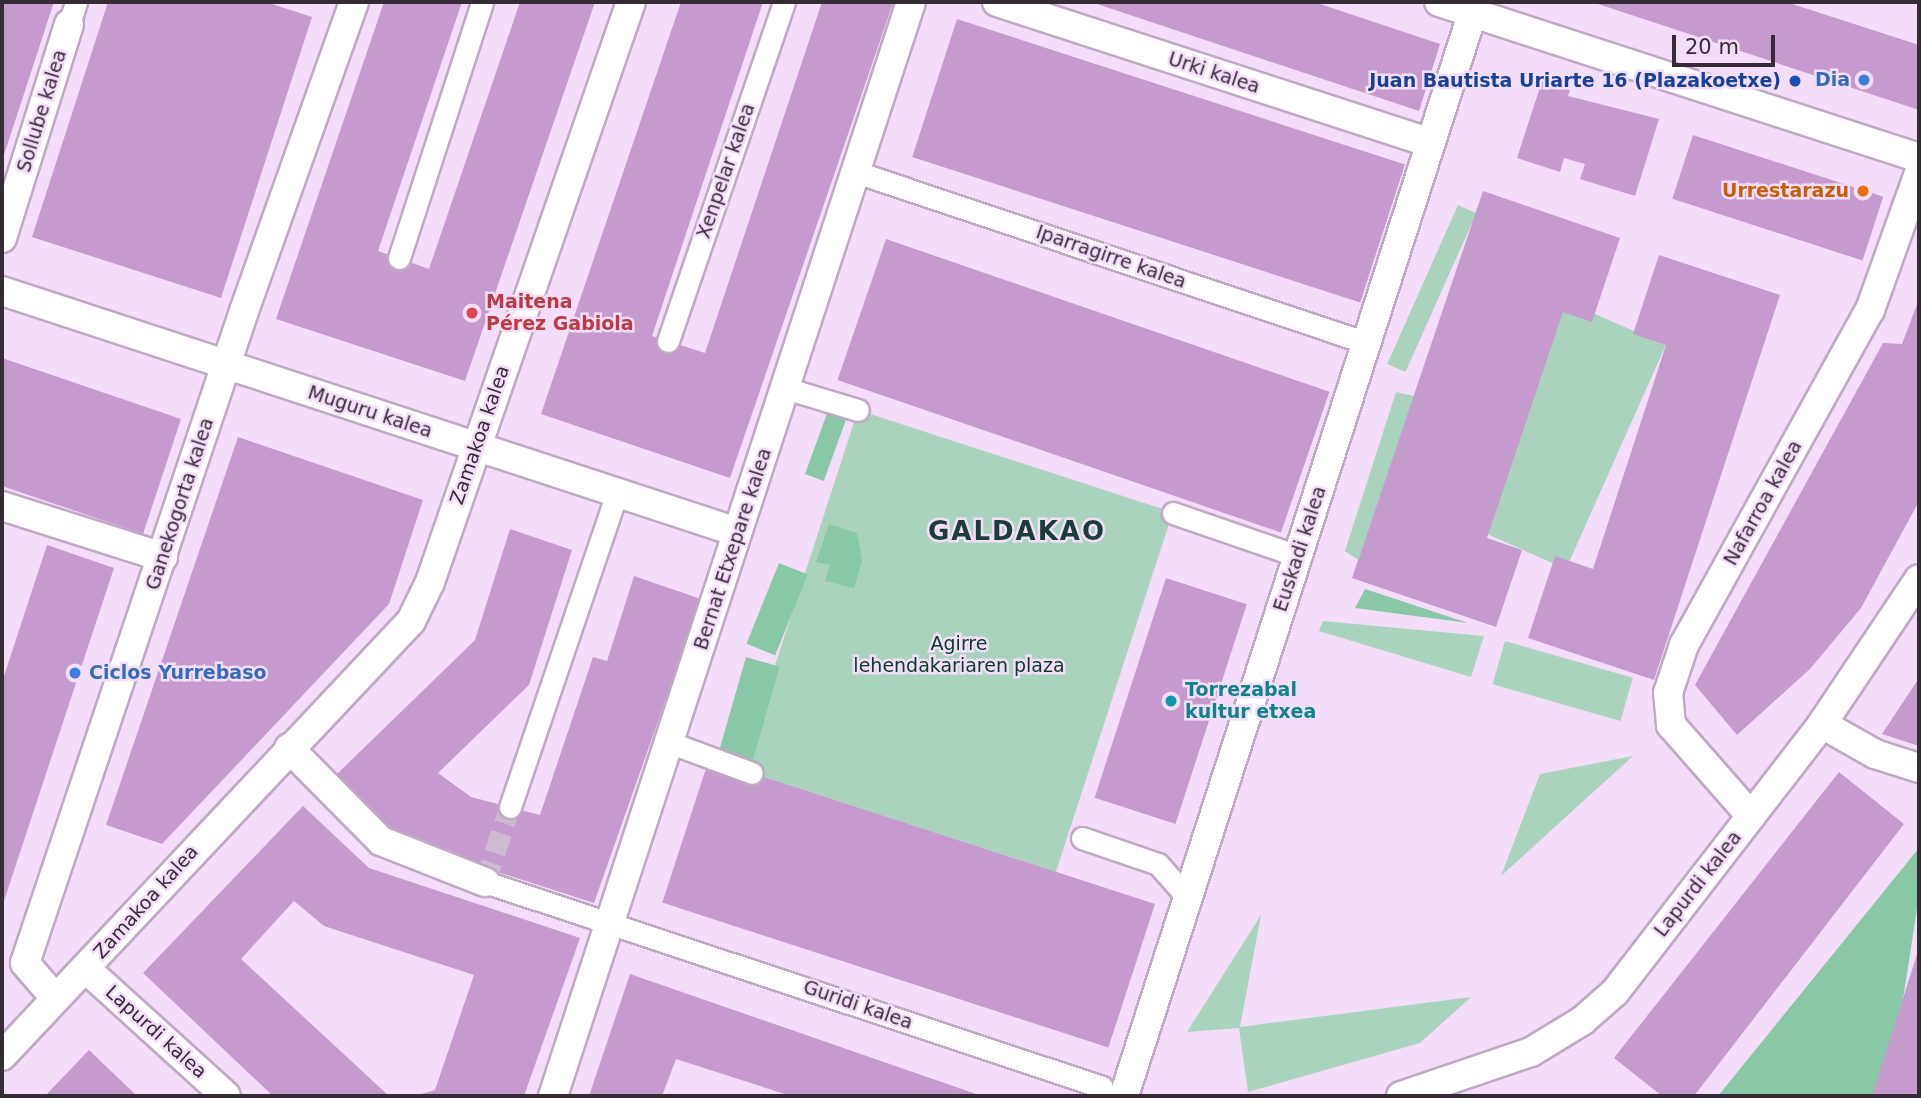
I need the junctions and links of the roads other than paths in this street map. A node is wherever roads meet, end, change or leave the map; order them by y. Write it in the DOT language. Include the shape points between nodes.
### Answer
graph roads {
  1 [pos="354,2"];
  2 [pos="482,2"];
  3 [pos="631,2"];
  4 [pos="784,2"];
  5 [pos="911,2"];
  6 [pos="997,2"];
  7 [pos="1439,2"];
  8 [pos="1475,7"];
  9 [pos="73,13"];
  10 [pos="1431,143"];
  11 [pos="1919,158"];
  12 [pos="856,172"];
  13 [pos="1919,173"];
  14 [pos="2,238"];
  15 [pos="399,258"];
  16 [pos="2,291"];
  17 [pos="668,341"];
  18 [pos="1367,344"];
  19 [pos="226,365"];
  20 [pos="785,388"];
  21 [pos="858,410"];
  22 [pos="475,447"];
  23 [pos="617,493"];
  24 [pos="2,507"];
  25 [pos="1173,513"];
  26 [pos="737,532"];
  27 [pos="1298,556"];
  28 [pos="163,558"];
  29 [pos="1919,579"];
  30 [pos="1822,724"];
  31 [pos="671,743"];
  32 [pos="289,748"];
  33 [pos="1919,768"];
  34 [pos="752,774"];
  35 [pos="510,807"];
  36 [pos="1751,816"];
  37 [pos="1082,838"];
  38 [pos="485,882"];
  39 [pos="1188,898"];
  40 [pos="614,922"];
  41 [pos="85,968"];
  42 [pos="55,998"];
  43 [pos="2,1056"];
  44 [pos="1113,1091"];
  45 [pos="226,1096"];
  46 [pos="553,1096"];
  47 [pos="1401,1096"];
  1 -- 19 [label="street, Ganekogorta kalea"];
  2 -- 15 [label="street"];
  3 -- 22 [label="street, Zamakoa kalea"];
  4 -- 17 [label="street, Xenpelar kalea"];
  5 -- 12 [label="street, Bernat Etxepare kalea"];
  6 -- 10 [label="street, Urki kalea"];
  7 -- 8 [label="street"];
  8 -- 10 [label="street, Euskadi kalea"];
  8 -- 11 [label="street"];
  9 -- 14 [label="street, Sollube kalea"];
  10 -- 18 [label="street, Euskadi kalea"];
  12 -- 18 [label="street, Iparragirre kalea"];
  12 -- 20 [label="street, Bernat Etxepare kalea"];
  13 -- 36 [label="street, Nafarroa kalea" via="1870,310 1684,645 1668,693 1671,725"];
  16 -- 19 [label="street, Muguru kalea"];
  18 -- 27 [label="street, Euskadi kalea"];
  19 -- 22 [label="street, Muguru kalea"];
  19 -- 28 [label="street, Ganekogorta kalea"];
  20 -- 21 [label="street"];
  20 -- 26 [label="street, Bernat Etxepare kalea"];
  22 -- 23 [label="street, Muguru kalea"];
  22 -- 32 [label="street, Zamakoa kalea" via="430,582 411,621"];
  23 -- 26 [label="street, Muguru kalea"];
  23 -- 35 [label="street"];
  24 -- 28 [label="street"];
  25 -- 27 [label="street"];
  26 -- 31 [label="street, Bernat Etxepare kalea"];
  27 -- 39 [label="street, Euskadi kalea"];
  28 -- 42 [label="street, Ganekogorta kalea" via="25,963"];
  29 -- 30 [label="street, Lapurdi kalea"];
  30 -- 33 [label="street" via="1874,754"];
  30 -- 36 [label="street, Lapurdi kalea"];
  31 -- 34 [label="street"];
  31 -- 40 [label="street, Bernat Etxepare kalea"];
  32 -- 38 [label="street" via="381,841"];
  32 -- 41 [label="street, Zamakoa kalea"];
  36 -- 47 [label="street, Lapurdi kalea" via="1615,992 1582,1021 1495,1067"];
  37 -- 39 [label="street" via="1158,864"];
  38 -- 40 [label="street, Guridi kalea"];
  39 -- 44 [label="street, Euskadi kalea"];
  40 -- 44 [label="street, Guridi kalea"];
  40 -- 46 [label="street, Bernat Etxepare kalea"];
  41 -- 42 [label="street, Zamakoa kalea"];
  41 -- 45 [label="street, Lapurdi kalea"];
  42 -- 43 [label="street, Zamakoa kalea"];
}
